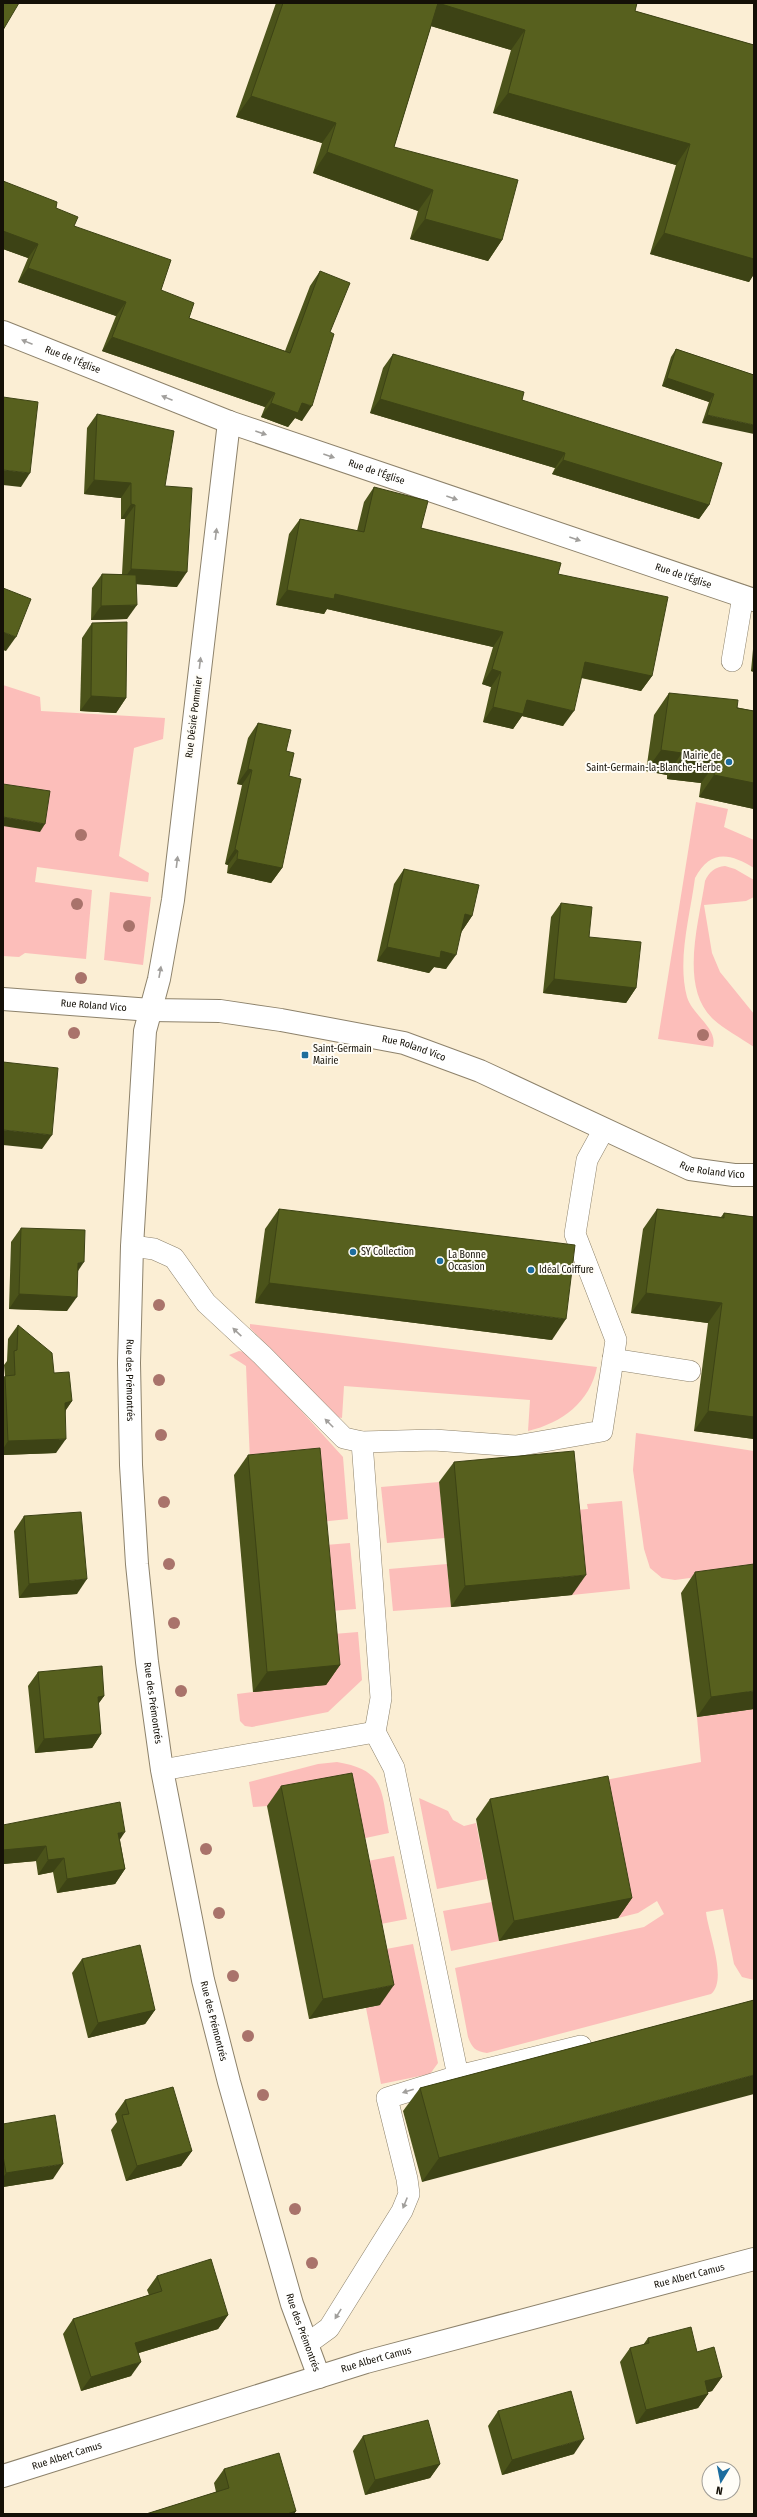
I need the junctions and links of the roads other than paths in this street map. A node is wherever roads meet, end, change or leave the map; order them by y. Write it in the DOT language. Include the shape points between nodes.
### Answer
graph roads {
  1 [pos="3,332"];
  2 [pos="230,422"];
  3 [pos="749,598"];
  4 [pos="732,661"];
  5 [pos="3,999"];
  6 [pos="151,1010"];
  7 [pos="604,1129"];
  8 [pos="754,1175"];
  9 [pos="132,1246"];
  10 [pos="613,1359"];
  11 [pos="690,1371"];
  12 [pos="362,1442"];
  13 [pos="375,1732"];
  14 [pos="162,1770"];
  15 [pos="596,2042"];
  16 [pos="458,2076"];
  17 [pos="754,2259"];
  18 [pos="307,2344"];
  19 [pos="319,2377"];
  20 [pos="3,2476"];
  2 -- 1 [label="street, Rue de l'Église, one-way"];
  2 -- 3 [label="street, Rue de l'Église, one-way"];
  6 -- 2 [label="street, Rue Désiré Pommier, one-way" via="173,900"];
  3 -- 4 [label="lane"];
  5 -- 6 [label="street, Rue Roland Vico"];
  6 -- 7 [label="street, Rue Roland Vico" via="220,1012 281,1020 404,1043 480,1071"];
  6 -- 9 [label="street, Rue des Prémontrés" via="145,1031"];
  7 -- 8 [label="street, Rue Roland Vico" via="690,1169"];
  7 -- 10 [label="lane" via="587,1160 575,1234 616,1340"];
  12 -- 9 [label="lane, one-way" via="344,1438 206,1303 174,1258 154,1249"];
  9 -- 14 [label="street, Rue des Prémontrés" via="129,1363 136,1548 147,1662"];
  10 -- 11 [label="lane"];
  10 -- 12 [label="lane" via="602,1431 516,1446 434,1440"];
  12 -- 13 [label="lane" via="381,1698"];
  13 -- 14 [label="lane"];
  13 -- 16 [label="lane" via="394,1768"];
  14 -- 18 [label="street, Rue des Prémontrés" via="203,1980 292,2304"];
  15 -- 16 [label="lane"];
  16 -- 18 [label="lane, one-way" via="387,2098 409,2194 402,2211 329,2328"];
  17 -- 19 [label="street, Rue Albert Camus" via="366,2362"];
  18 -- 19 [label="street, Rue des Prémontrés"];
  19 -- 20 [label="street, Rue Albert Camus"];
}
